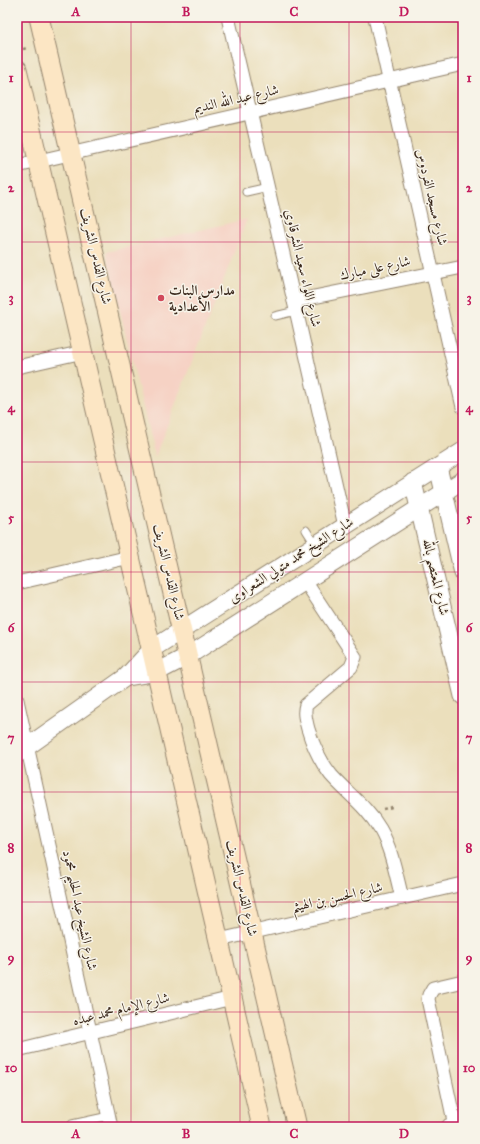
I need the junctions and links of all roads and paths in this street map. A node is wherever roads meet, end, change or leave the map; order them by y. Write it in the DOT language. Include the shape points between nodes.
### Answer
graph roads {
  1 [pos="39,17"];
  2 [pos="228,17"];
  3 [pos="375,17"];
  4 [pos="463,64"];
  5 [pos="17,70"];
  6 [pos="390,80"];
  7 [pos="251,112"];
  8 [pos="72,153"];
  9 [pos="38,161"];
  10 [pos="17,166"];
  11 [pos="268,187"];
  12 [pos="246,192"];
  13 [pos="463,267"];
  14 [pos="433,273"];
  15 [pos="295,306"];
  16 [pos="275,316"];
  17 [pos="83,352"];
  18 [pos="17,367"];
  19 [pos="463,407"];
  20 [pos="463,451"];
  21 [pos="438,467"];
  22 [pos="463,480"];
  23 [pos="414,482"];
  24 [pos="444,492"];
  25 [pos="420,508"];
  26 [pos="345,526"];
  27 [pos="306,530"];
  28 [pos="315,544"];
  29 [pos="130,557"];
  30 [pos="463,573"];
  31 [pos="305,581"];
  32 [pos="17,583"];
  33 [pos="182,630"];
  34 [pos="152,650"];
  35 [pos="188,656"];
  36 [pos="157,672"];
  37 [pos="126,677"];
  38 [pos="463,696"];
  39 [pos="17,700"];
  40 [pos="22,751"];
  41 [pos="463,884"];
  42 [pos="402,898"];
  43 [pos="252,933"];
  44 [pos="219,940"];
  45 [pos="463,981"];
  46 [pos="232,998"];
  47 [pos="90,1032"];
  48 [pos="17,1050"];
  49 [pos="110,1122"];
  50 [pos="72,1124"];
  51 [pos="456,1126"];
  52 [pos="262,1127"];
  53 [pos="297,1127"];
  1 -- 8 [label="main road, شارع القدس الشريف"];
  2 -- 7 [label="street, شارع اللواء سعيد الشرقاوي"];
  3 -- 6 [label="street, شارع مسجد الفردوس"];
  4 -- 6 [label="street, شارع عبد الله النديم"];
  5 -- 9 [label="main road"];
  6 -- 7 [label="street, شارع عبد الله النديم"];
  6 -- 14 [label="street, شارع مسجد الفردوس"];
  7 -- 8 [label="street, شارع عبد الله النديم"];
  7 -- 11 [label="street, شارع اللواء سعيد الشرقاوي"];
  8 -- 9 [label="street, شارع عبد الله النديم"];
  8 -- 33 [label="main road, شارع القدس الشريف"];
  9 -- 10 [label="street, شارع عبد الله النديم"];
  9 -- 17 [label="main road"];
  11 -- 12 [label="lane"];
  11 -- 15 [label="street, شارع اللواء سعيد الشرقاوي"];
  13 -- 14 [label="street, شارع على مبارك"];
  14 -- 15 [label="street, شارع على مبارك"];
  14 -- 19 [label="street, شارع مسجد الفردوس"];
  15 -- 16 [label="lane"];
  15 -- 26 [label="street, شارع اللواء سعيد الشرقاوي"];
  17 -- 18 [label="street"];
  17 -- 29 [label="main road"];
  20 -- 21 [label="street, شارع الشيخ محمد متولي الشعراوى"];
  21 -- 23 [label="street, شارع الشيخ محمد متولي الشعراوى"];
  21 -- 24 [label="street, شارع المعتصم بالله"];
  22 -- 24 [label="street, شارع الشيخ محمد متولي الشعراوى"];
  23 -- 25 [label="street, شارع المعتصم بالله"];
  23 -- 26 [label="street, شارع الشيخ محمد متولي الشعراوى"];
  24 -- 25 [label="street, شارع الشيخ محمد متولي الشعراوى"];
  24 -- 30 [label="street, شارع المعتصم بالله"];
  25 -- 31 [label="street, شارع الشيخ محمد متولي الشعراوى"];
  25 -- 38 [label="street, شارع المعتصم بالله"];
  26 -- 28 [label="street, شارع الشيخ محمد متولي الشعراوى"];
  27 -- 28 [label="lane"];
  28 -- 33 [label="street, شارع الشيخ محمد متولي الشعراوى"];
  29 -- 32 [label="street"];
  29 -- 34 [label="main road"];
  31 -- 35 [label="street, شارع الشيخ محمد متولي الشعراوى"];
  31 -- 42 [label="street" via="354,657 351,667 306,705 304,714 310,737 325,767 364,807 380,828 388,846"];
  33 -- 34 [label="street, شارع الشيخ محمد متولي الشعراوى"];
  33 -- 35 [label="main road, شارع القدس الشريف"];
  34 -- 36 [label="main road"];
  34 -- 37 [label="street, شارع الشيخ محمد متولي الشعراوى"];
  35 -- 36 [label="street, شارع الشيخ محمد متولي الشعراوى"];
  35 -- 43 [label="main road, شارع القدس الشريف"];
  36 -- 37 [label="street, شارع الشيخ محمد متولي الشعراوى"];
  36 -- 44 [label="main road"];
  37 -- 40 [label="street, شارع الشيخ محمد متولي الشعراوى"];
  39 -- 40 [label="street, شارع الشيخ عبد الحليم محمود"];
  40 -- 47 [label="street, شارع الشيخ عبد الحليم محمود"];
  41 -- 42 [label="street, شارع الحسن بن الهيثم"];
  42 -- 43 [label="street, شارع الحسن بن الهيثم"];
  43 -- 44 [label="street, شارع الحسن بن الهيثم"];
  43 -- 53 [label="main road, شارع القدس الشريف"];
  44 -- 46 [label="main road"];
  45 -- 51 [label="street" via="433,988 428,999"];
  46 -- 47 [label="street, شارع الإمام محمد عبده"];
  46 -- 52 [label="main road"];
  47 -- 48 [label="street, شارع الإمام محمد عبده"];
  47 -- 49 [label="street, شارع الشيخ عبد الحليم محمود"];
  49 -- 50 [label="lane"];
}
